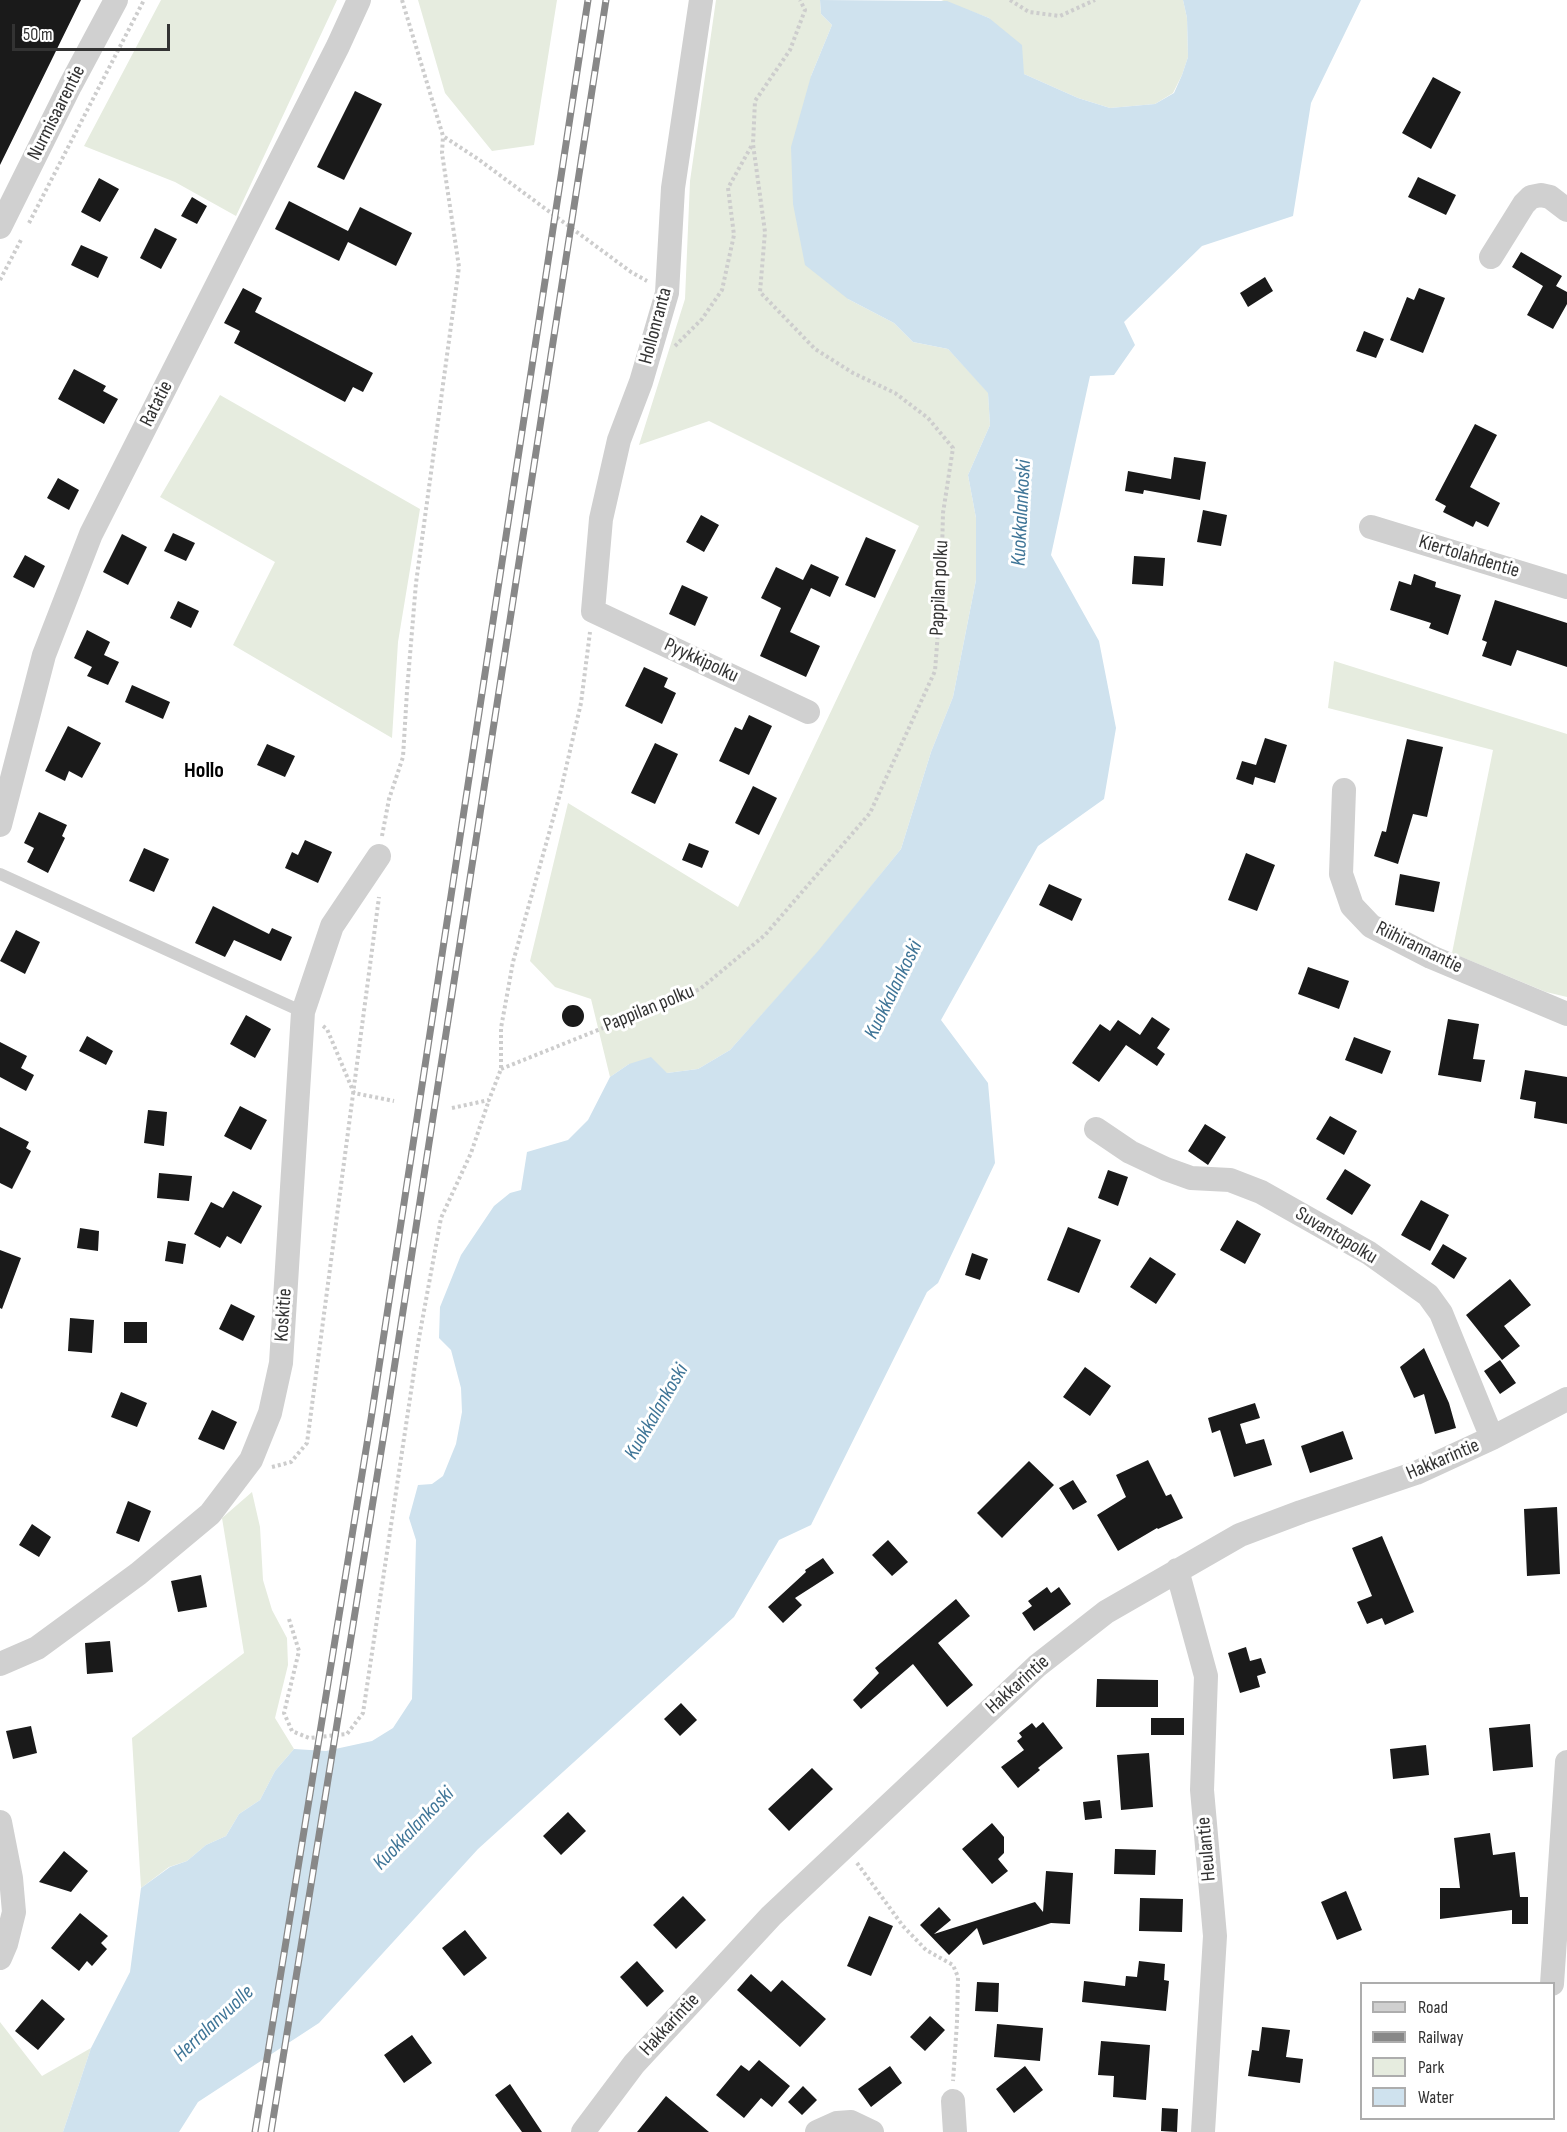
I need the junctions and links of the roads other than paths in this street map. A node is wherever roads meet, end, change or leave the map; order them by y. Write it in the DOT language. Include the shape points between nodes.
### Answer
graph roads {
  1 [pos="116,0"];
  2 [pos="359,0"];
  3 [pos="701,0"];
  4 [pos="1567,210"];
  5 [pos="0,227"];
  6 [pos="1491,257"];
  7 [pos="1371,527"];
  8 [pos="1567,587"];
  9 [pos="593,610"];
  10 [pos="808,712"];
  11 [pos="1344,790"];
  12 [pos="0,825"];
  13 [pos="379,856"];
  14 [pos="0,874"];
  15 [pos="303,1012"];
  16 [pos="1567,1014"];
  17 [pos="1096,1129"];
  18 [pos="1567,1400"];
  19 [pos="1492,1438"];
  20 [pos="1177,1570"];
  21 [pos="0,1664"];
  22 [pos="1567,1762"];
  23 [pos="0,1822"];
  24 [pos="0,1958"];
  25 [pos="1552,1982"];
  26 [pos="953,2101"];
  27 [pos="583,2132"];
  28 [pos="817,2132"];
  29 [pos="872,2132"];
  30 [pos="956,2132"];
  31 [pos="1203,2132"];
  1 -- 5 [label="street, Nurmisaarentie"];
  2 -- 12 [label="street, Ratatie" via="91,534 44,655"];
  3 -- 9 [label="street, Hollonranta" via="673,188 667,292 641,382 619,440 601,519"];
  4 -- 6 [label="street" via="1550,197 1531,197"];
  7 -- 8 [label="street, Kiertolahdentie"];
  9 -- 10 [label="street, Pyykkipolku"];
  11 -- 16 [label="street, Riihirannantie" via="1341,874 1352,906 1371,926 1431,957"];
  13 -- 15 [label="street, Koskitie" via="332,926"];
  14 -- 15 [label="lane"];
  15 -- 21 [label="street, Koskitie" via="281,1363 270,1413 251,1460 210,1514 138,1574 37,1648"];
  17 -- 19 [label="street, Suvantopolku" via="1166,1169 1191,1178 1230,1180 1262,1192 1350,1242 1428,1296 1441,1312"];
  18 -- 19 [label="street, Hakkarintie"];
  19 -- 20 [label="street, Hakkarintie" via="1416,1473 1248,1532"];
  20 -- 27 [label="street, Hakkarintie" via="1106,1612 1036,1666 771,1916 634,2064"];
  20 -- 31 [label="street, Heulantie" via="1206,1676 1202,1790 1215,1936"];
  22 -- 25 [label="street"];
  23 -- 24 [label="street" via="12,1878 14,1912"];
  26 -- 30 [label="street"];
  28 -- 29 [label="street" via="851,2121"];
}
